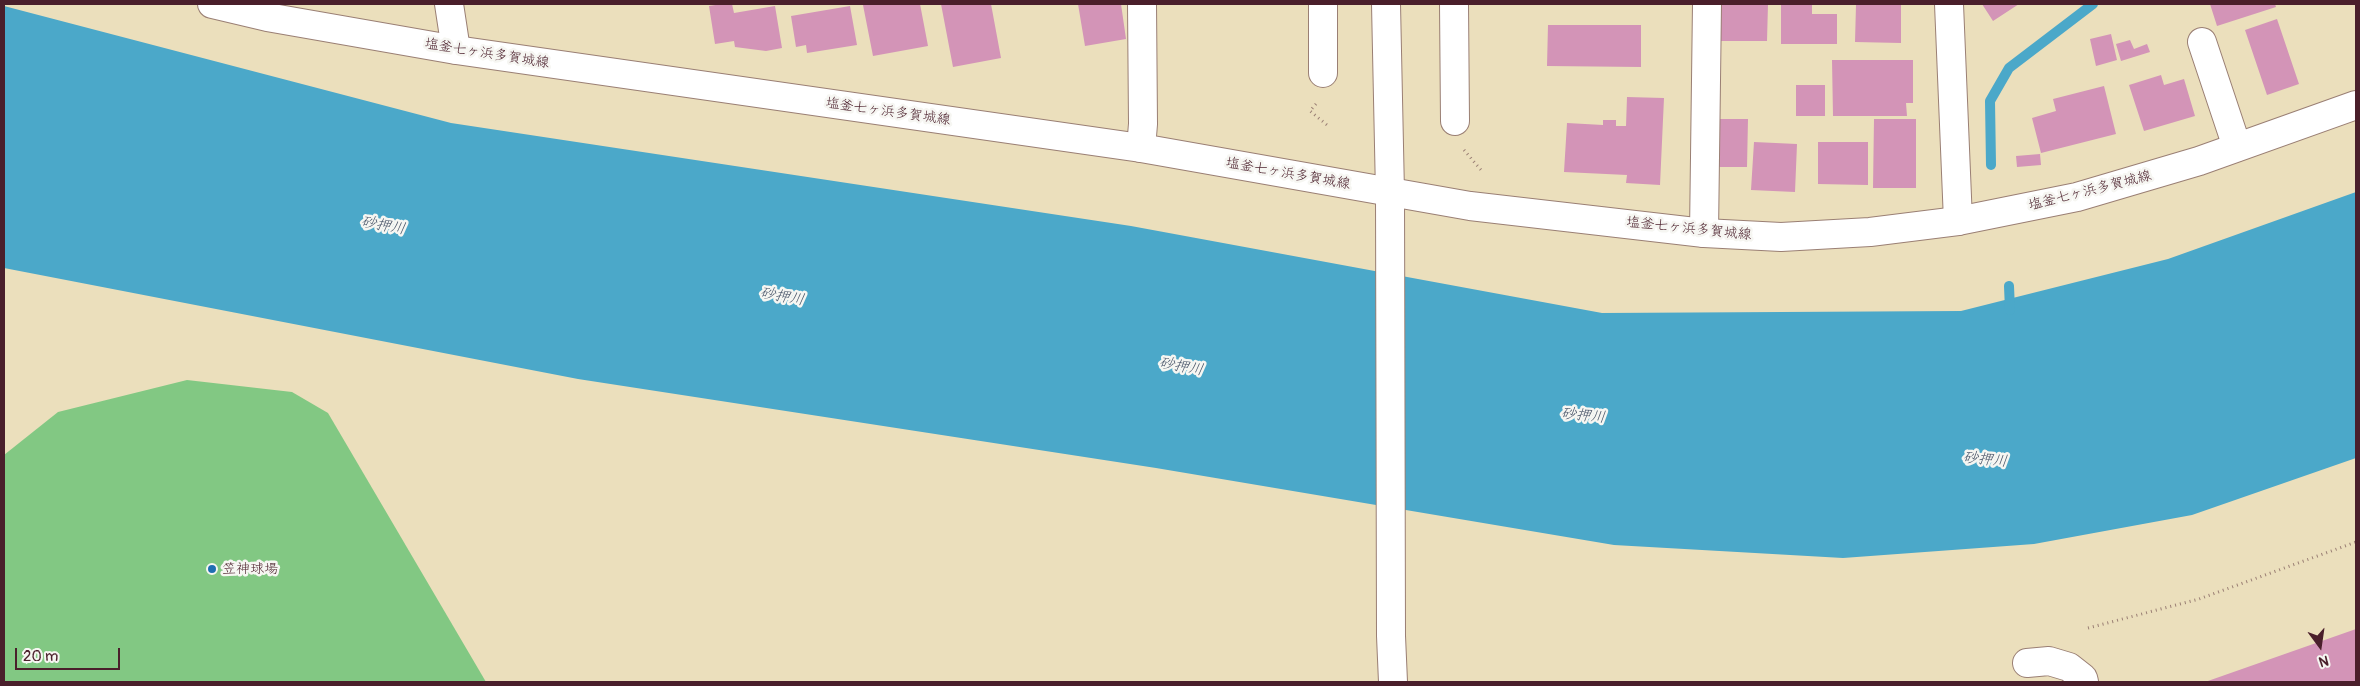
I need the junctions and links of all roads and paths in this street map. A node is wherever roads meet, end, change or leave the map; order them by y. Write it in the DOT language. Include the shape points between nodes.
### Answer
graph roads {
  1 [pos="212,4"];
  2 [pos="450,4"];
  3 [pos="1142,4"];
  4 [pos="1323,4"];
  5 [pos="1386,4"];
  6 [pos="1454,4"];
  7 [pos="1707,4"];
  8 [pos="1949,4"];
  9 [pos="2202,42"];
  10 [pos="456,50"];
  11 [pos="1324,73"];
  12 [pos="2356,105"];
  13 [pos="1316,116"];
  14 [pos="1455,121"];
  15 [pos="1326,125"];
  16 [pos="2237,147"];
  17 [pos="1141,148"];
  18 [pos="1390,192"];
  19 [pos="1958,222"];
  20 [pos="1704,233"];
  21 [pos="2356,542"];
  22 [pos="2088,628"];
  23 [pos="2027,663"];
  24 [pos="1393,682"];
  25 [pos="2084,682"];
  1 -- 10 [label="main road, 塩釜七ヶ浜多賀城線" via="267,17"];
  2 -- 10 [label="main road"];
  3 -- 17 [label="main road"];
  4 -- 11 [label="main road"];
  5 -- 18 [label="main road"];
  6 -- 14 [label="main road"];
  7 -- 20 [label="main road"];
  8 -- 19 [label="main road"];
  9 -- 16 [label="main road"];
  10 -- 17 [label="main road, 塩釜七ヶ浜多賀城線"];
  12 -- 16 [label="main road, 塩釜七ヶ浜多賀城線"];
  13 -- 15 [label="path"];
  16 -- 19 [label="main road, 塩釜七ヶ浜多賀城線" via="2077,197"];
  17 -- 18 [label="main road, 塩釜七ヶ浜多賀城線"];
  18 -- 20 [label="main road, 塩釜七ヶ浜多賀城線" via="1470,206"];
  18 -- 24 [label="main road"];
  19 -- 20 [label="main road, 塩釜七ヶ浜多賀城線" via="1870,232 1781,237"];
  21 -- 22 [label="path" via="2199,599"];
  23 -- 25 [label="main road" via="2049,661 2069,667"];
}
